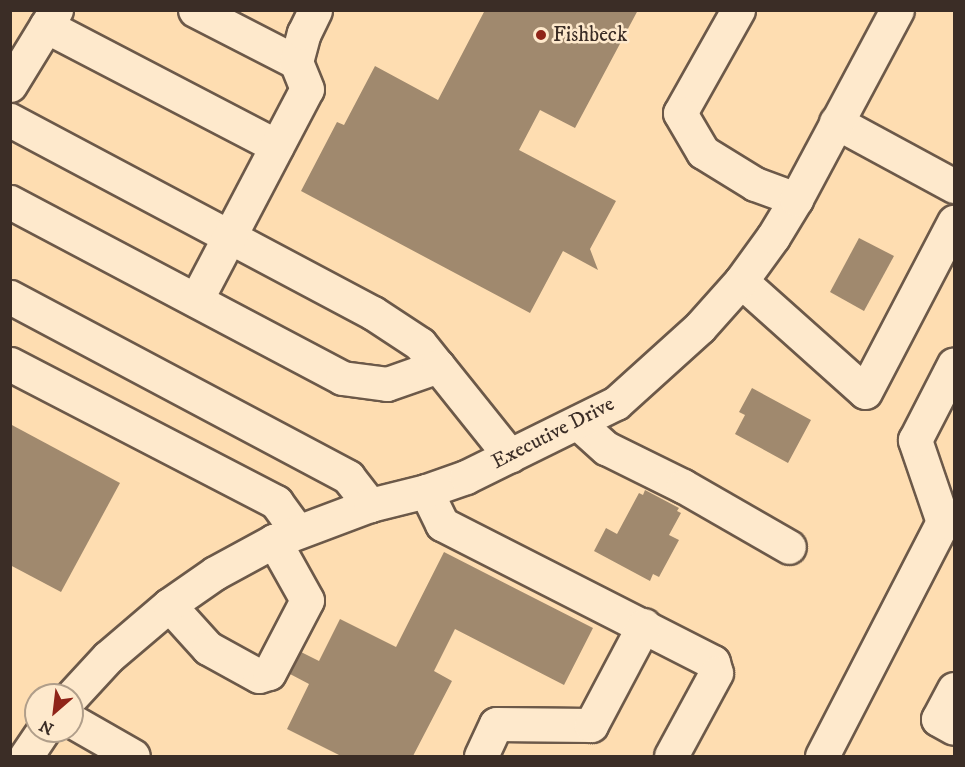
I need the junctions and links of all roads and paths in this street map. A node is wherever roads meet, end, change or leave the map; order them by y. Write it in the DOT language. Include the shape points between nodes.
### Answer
graph roads {
  1 [pos="195,10"];
  2 [pos="315,10"];
  3 [pos="738,10"];
  4 [pos="897,10"];
  5 [pos="51,18"];
  6 [pos="296,62"];
  7 [pos="10,85"];
  8 [pos="10,120"];
  9 [pos="836,122"];
  10 [pos="277,146"];
  11 [pos="954,186"];
  12 [pos="796,199"];
  13 [pos="10,202"];
  14 [pos="954,222"];
  15 [pos="230,237"];
  16 [pos="741,281"];
  17 [pos="10,297"];
  18 [pos="196,300"];
  19 [pos="10,364"];
  20 [pos="954,364"];
  21 [pos="438,366"];
  22 [pos="578,423"];
  23 [pos="510,456"];
  24 [pos="426,491"];
  25 [pos="370,505"];
  26 [pos="949,525"];
  27 [pos="285,536"];
  28 [pos="789,547"];
  29 [pos="169,604"];
  30 [pos="644,626"];
  31 [pos="84,683"];
  32 [pos="954,689"];
  33 [pos="84,728"];
  34 [pos="954,728"];
  35 [pos="134,756"];
  36 [pos="481,756"];
  37 [pos="671,756"];
  38 [pos="822,756"];
  1 -- 6 [label="street"];
  2 -- 6 [label="street"];
  3 -- 12 [label="street" via="680,113 703,152 755,184"];
  4 -- 9 [label="street, Executive Drive"];
  5 -- 7 [label="street"];
  5 -- 10 [label="street"];
  6 -- 10 [label="street" via="307,89"];
  8 -- 15 [label="street"];
  9 -- 11 [label="street"];
  9 -- 12 [label="street, Executive Drive"];
  10 -- 15 [label="street"];
  12 -- 16 [label="street, Executive Drive"];
  13 -- 18 [label="street"];
  14 -- 16 [label="street" via="865,392"];
  15 -- 18 [label="street"];
  15 -- 21 [label="street" via="373,313 420,344"];
  16 -- 22 [label="street, Executive Drive" via="700,327 616,403"];
  17 -- 25 [label="street" via="348,477"];
  18 -- 21 [label="street" via="342,378 387,384"];
  19 -- 27 [label="street" via="276,502"];
  20 -- 26 [label="street" via="915,441"];
  21 -- 23 [label="street"];
  22 -- 23 [label="street, Executive Drive"];
  22 -- 28 [label="street" via="606,448 683,486"];
  23 -- 24 [label="street, Executive Drive"];
  24 -- 25 [label="street, Executive Drive"];
  24 -- 30 [label="street" via="442,524"];
  25 -- 27 [label="street, Executive Drive"];
  26 -- 38 [label="street"];
  27 -- 29 [label="street, Executive Drive" via="215,573"];
  27 -- 29 [label="street" via="307,600 269,673 259,676 208,648"];
  29 -- 31 [label="street, Executive Drive"];
  30 -- 36 [label="street" via="591,725 496,724"];
  30 -- 37 [label="street" via="713,662 716,668"];
  32 -- 34 [label="street" via="939,719"];
  33 -- 35 [label="street"];
}
